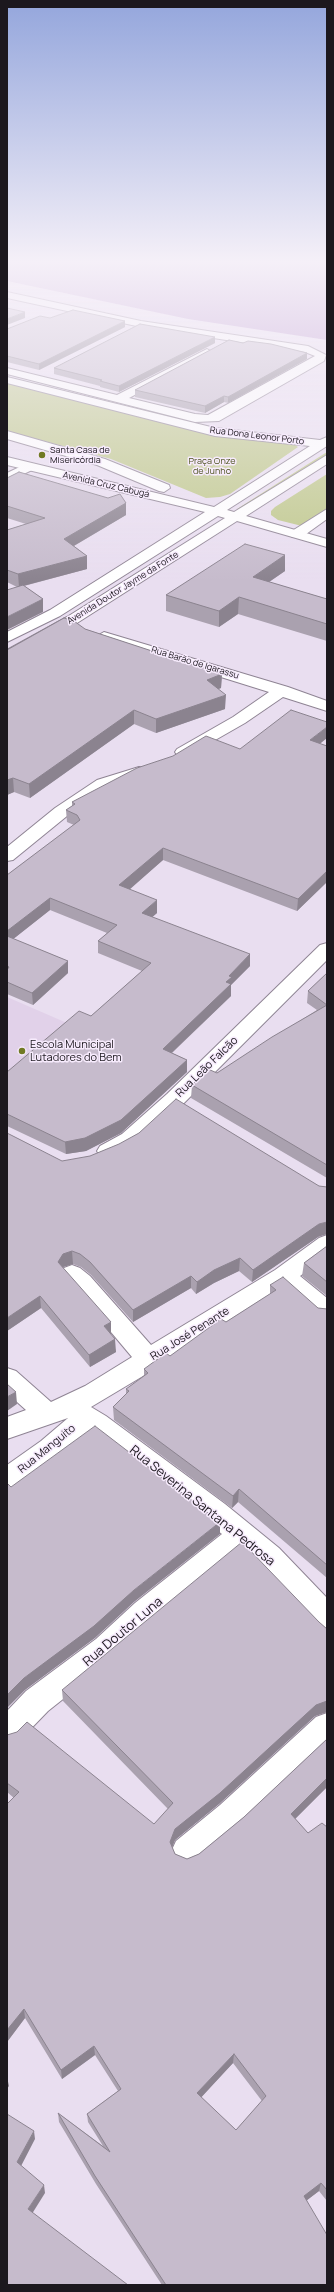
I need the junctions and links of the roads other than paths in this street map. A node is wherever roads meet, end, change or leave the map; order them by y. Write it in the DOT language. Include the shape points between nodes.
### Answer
graph roads {
  1 [pos="177,368"];
  2 [pos="304,368"];
  3 [pos="7,371"];
  4 [pos="49,371"];
  5 [pos="35,378"];
  6 [pos="7,380"];
  7 [pos="118,399"];
  8 [pos="7,435"];
  9 [pos="324,442"];
  10 [pos="327,459"];
  11 [pos="7,461"];
  12 [pos="28,467"];
  13 [pos="7,478"];
  14 [pos="210,510"];
  15 [pos="327,513"];
  16 [pos="236,517"];
  17 [pos="297,534"];
  18 [pos="327,543"];
  19 [pos="62,625"];
  20 [pos="7,638"];
  21 [pos="7,656"];
  22 [pos="282,690"];
  23 [pos="327,706"];
  24 [pos="171,759"];
  25 [pos="154,767"];
  26 [pos="7,856"];
  27 [pos="327,949"];
  28 [pos="174,1099"];
  29 [pos="194,1111"];
  30 [pos="90,1159"];
  31 [pos="327,1244"];
  32 [pos="72,1274"];
  33 [pos="283,1276"];
  34 [pos="327,1312"];
  35 [pos="149,1360"];
  36 [pos="7,1378"];
  37 [pos="67,1412"];
  38 [pos="7,1428"];
  39 [pos="7,1480"];
  40 [pos="242,1536"];
  41 [pos="327,1617"];
  42 [pos="327,1727"];
  43 [pos="7,1732"];
  44 [pos="187,1852"];
  1 -- 7 [label="street"];
  2 -- 7 [label="street, Rua Dona Leonor Porto" via="215,418 202,419"];
  3 -- 5 [label="street, Rua Dona Leonor Porto"];
  4 -- 5 [label="street"];
  5 -- 7 [label="street, Rua Dona Leonor Porto"];
  6 -- 9 [label="street, Rua Dona Leonor Porto" via="215,432 257,438"];
  8 -- 14 [label="street, Avenida Cruz Cabugá" via="101,462 175,492"];
  9 -- 14 [label="street, Avenida Doutor Jayme da Fonte"];
  10 -- 16 [label="street, Avenida Doutor Jayme da Fonte"];
  11 -- 12 [label="street, Avenida Cruz Cabugá"];
  12 -- 13 [label="street"];
  12 -- 14 [label="street, Avenida Cruz Cabugá"];
  14 -- 16 [label="street, Avenida Cruz Cabugá"];
  14 -- 20 [label="street, Avenida Doutor Jayme da Fonte" via="55,613"];
  15 -- 17 [label="street"];
  16 -- 17 [label="street, Avenida Cruz Cabugá"];
  16 -- 19 [label="street, Avenida Doutor Jayme da Fonte"];
  17 -- 18 [label="street, Avenida Cruz Cabugá"];
  19 -- 21 [label="street, Avenida Doutor Jayme da Fonte"];
  19 -- 22 [label="street, Rua Barão de Igarassu"];
  22 -- 23 [label="street, Rua Barão de Igarassu"];
  22 -- 24 [label="street" via="239,720"];
  25 -- 26 [label="street" via="91,791"];
  27 -- 28 [label="street, Rua Leão Falcão"];
  28 -- 29 [label="street"];
  28 -- 30 [label="street, Rua Leão Falcão" via="130,1139"];
  31 -- 33 [label="street, Rua José Penante"];
  32 -- 35 [label="street" via="82,1282"];
  33 -- 34 [label="street"];
  33 -- 35 [label="street, Rua José Penante"];
  35 -- 37 [label="street, Rua José Penante"];
  36 -- 37 [label="street, Rua Severina Santana Pedrosa"];
  37 -- 38 [label="street"];
  37 -- 39 [label="street, Rua Manguito" via="50,1449"];
  37 -- 40 [label="street, Rua Severina Santana Pedrosa" via="215,1512"];
  40 -- 41 [label="street, Rua Severina Santana Pedrosa" via="269,1557"];
  40 -- 43 [label="street, Rua Doutor Luna" via="37,1701"];
  42 -- 44 [label="street" via="231,1816"];
}
